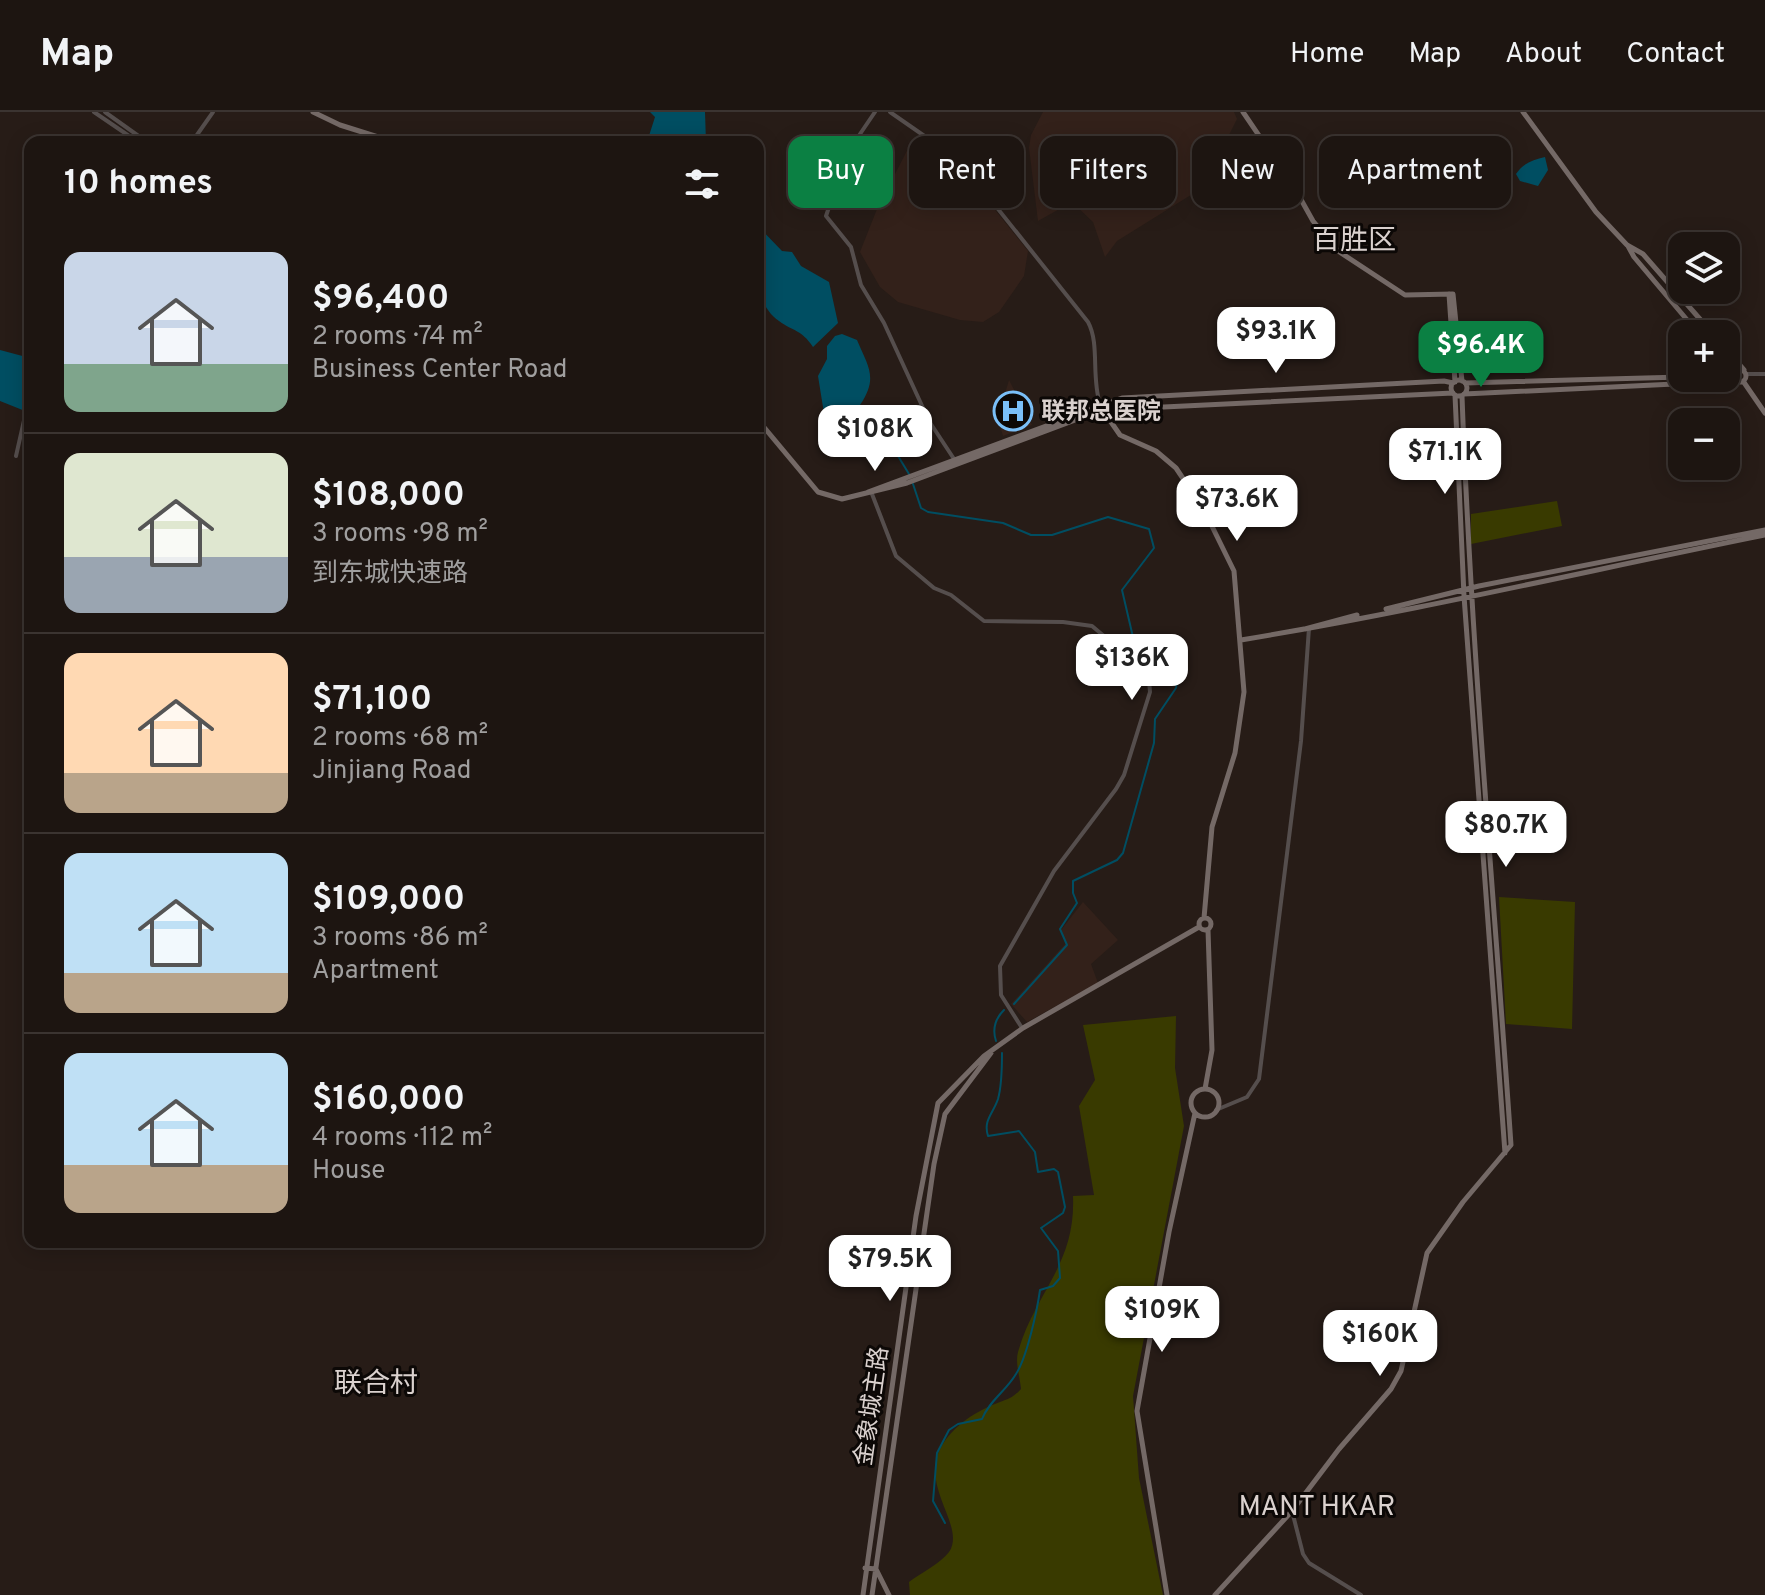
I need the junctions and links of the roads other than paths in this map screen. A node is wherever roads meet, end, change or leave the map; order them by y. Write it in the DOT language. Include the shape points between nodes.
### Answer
graph roads {
  1 [pos="94,112"];
  2 [pos="105,112"];
  3 [pos="213,112"];
  4 [pos="313,112"];
  5 [pos="875,112"];
  6 [pos="890,112"];
  7 [pos="1243,112"];
  8 [pos="1523,112"];
  9 [pos="129,136"];
  10 [pos="139,136"];
  11 [pos="196,136"];
  12 [pos="375,136"];
  13 [pos="1627,245"];
  14 [pos="1687,320"];
  15 [pos="1701,320"];
  16 [pos="1740,367"];
  17 [pos="1740,370"];
  18 [pos="1745,373"];
  19 [pos="1765,374"];
  20 [pos="1740,376"];
  21 [pos="1668,377"];
  22 [pos="1625,379"];
  23 [pos="1459,382"];
  24 [pos="1740,382"];
  25 [pos="1668,383"];
  26 [pos="1624,387"];
  27 [pos="1458,394"];
  28 [pos="1101,407"];
  29 [pos="24,413"];
  30 [pos="1765,413"];
  31 [pos="764,427"];
  32 [pos="16,456"];
  33 [pos="955,461"];
  34 [pos="906,480"];
  35 [pos="872,494"];
  36 [pos="856,497"];
  37 [pos="1765,532"];
  38 [pos="1467,592"];
  39 [pos="1307,629"];
  40 [pos="1241,640"];
  41 [pos="1204,918"];
  42 [pos="1199,927"];
  43 [pos="1208,930"];
  44 [pos="1497,991"];
  45 [pos="1023,1028"];
  46 [pos="994,1049"];
  47 [pos="1205,1089"];
  48 [pos="1216,1110"];
  49 [pos="1195,1113"];
  50 [pos="927,1149"];
  51 [pos="937,1150"];
  52 [pos="1505,1154"];
  53 [pos="1292,1511"];
  54 [pos="865,1568"];
  55 [pos="876,1569"];
  56 [pos="863,1595"];
  57 [pos="872,1595"];
  58 [pos="889,1595"];
  59 [pos="1167,1595"];
  60 [pos="1215,1595"];
  61 [pos="1361,1595"];
  1 -- 9 [label="street"];
  2 -- 10 [label="street"];
  3 -- 11 [label="street"];
  4 -- 12 [label="main road"];
  5 -- 33 [label="street" via="839,165 826,216 851,247 861,285 929,421"];
  6 -- 28 [label="street" via="959,160 1088,322 1094,334"];
  7 -- 23 [label="main road" via="1338,251 1402,293 1451,294"];
  8 -- 13 [label="main road" via="1580,192"];
  13 -- 14 [label="main road"];
  13 -- 15 [label="main road" via="1643,254"];
  16 -- 18 [label="main road"];
  17 -- 18 [label="main road"];
  18 -- 19 [label="street"];
  18 -- 20 [label="main road"];
  21 -- 22 [label="main road"];
  22 -- 23 [label="main road"];
  22 -- 26 [label="main road"];
  23 -- 27 [label="main road"];
  23 -- 27 [label="main road" via="1467,390"];
  23 -- 28 [label="main road" via="1122,398"];
  24 -- 30 [label="main road"];
  25 -- 26 [label="main road"];
  26 -- 27 [label="main road"];
  27 -- 28 [label="main road"];
  27 -- 38 [label="main road"];
  28 -- 33 [label="main road"];
  28 -- 40 [label="main road" via="1120,435 1168,459 1204,510 1234,571"];
  29 -- 32 [label="street"];
  31 -- 36 [label="main road" via="818,492"];
  33 -- 34 [label="main road"];
  34 -- 35 [label="main road"];
  34 -- 36 [label="main road"];
  35 -- 36 [label="main road"];
  35 -- 45 [label="street" via="896,556 934,588 984,621 1092,626 1142,668 1151,686 1124,775 1054,871 1000,966 1001,995"];
  37 -- 38 [label="main road"];
  38 -- 39 [label="main road"];
  38 -- 44 [label="main road"];
  39 -- 40 [label="main road"];
  39 -- 48 [label="street" via="1301,741 1259,1079 1247,1097"];
  40 -- 41 [label="main road" via="1244,692 1235,753 1212,827"];
  41 -- 42 [label="main road"];
  41 -- 43 [label="main road" via="1212,923"];
  42 -- 43 [label="main road"];
  42 -- 45 [label="main road"];
  43 -- 47 [label="main road" via="1212,1050"];
  44 -- 52 [label="main road"];
  44 -- 52 [label="main road" via="1511,1145"];
  45 -- 46 [label="main road"];
  46 -- 50 [label="main road, 金象城主路" via="938,1103"];
  46 -- 51 [label="main road, 金象城主路" via="945,1114"];
  47 -- 48 [label="main road" via="1217,1098"];
  47 -- 49 [label="main road" via="1192,1097"];
  48 -- 49 [label="main road" via="1205,1116"];
  49 -- 59 [label="main road" via="1137,1411"];
  50 -- 51 [label="main road"];
  50 -- 54 [label="main road, 金象城主路"];
  51 -- 55 [label="main road, 金象城主路"];
  52 -- 53 [label="main road" via="1427,1253 1401,1371"];
  53 -- 60 [label="main road"];
  53 -- 61 [label="street" via="1309,1563"];
  54 -- 55 [label="main road"];
  54 -- 56 [label="main road, 金象城主路"];
  55 -- 57 [label="main road, 金象城主路"];
  55 -- 58 [label="main road"];
}
